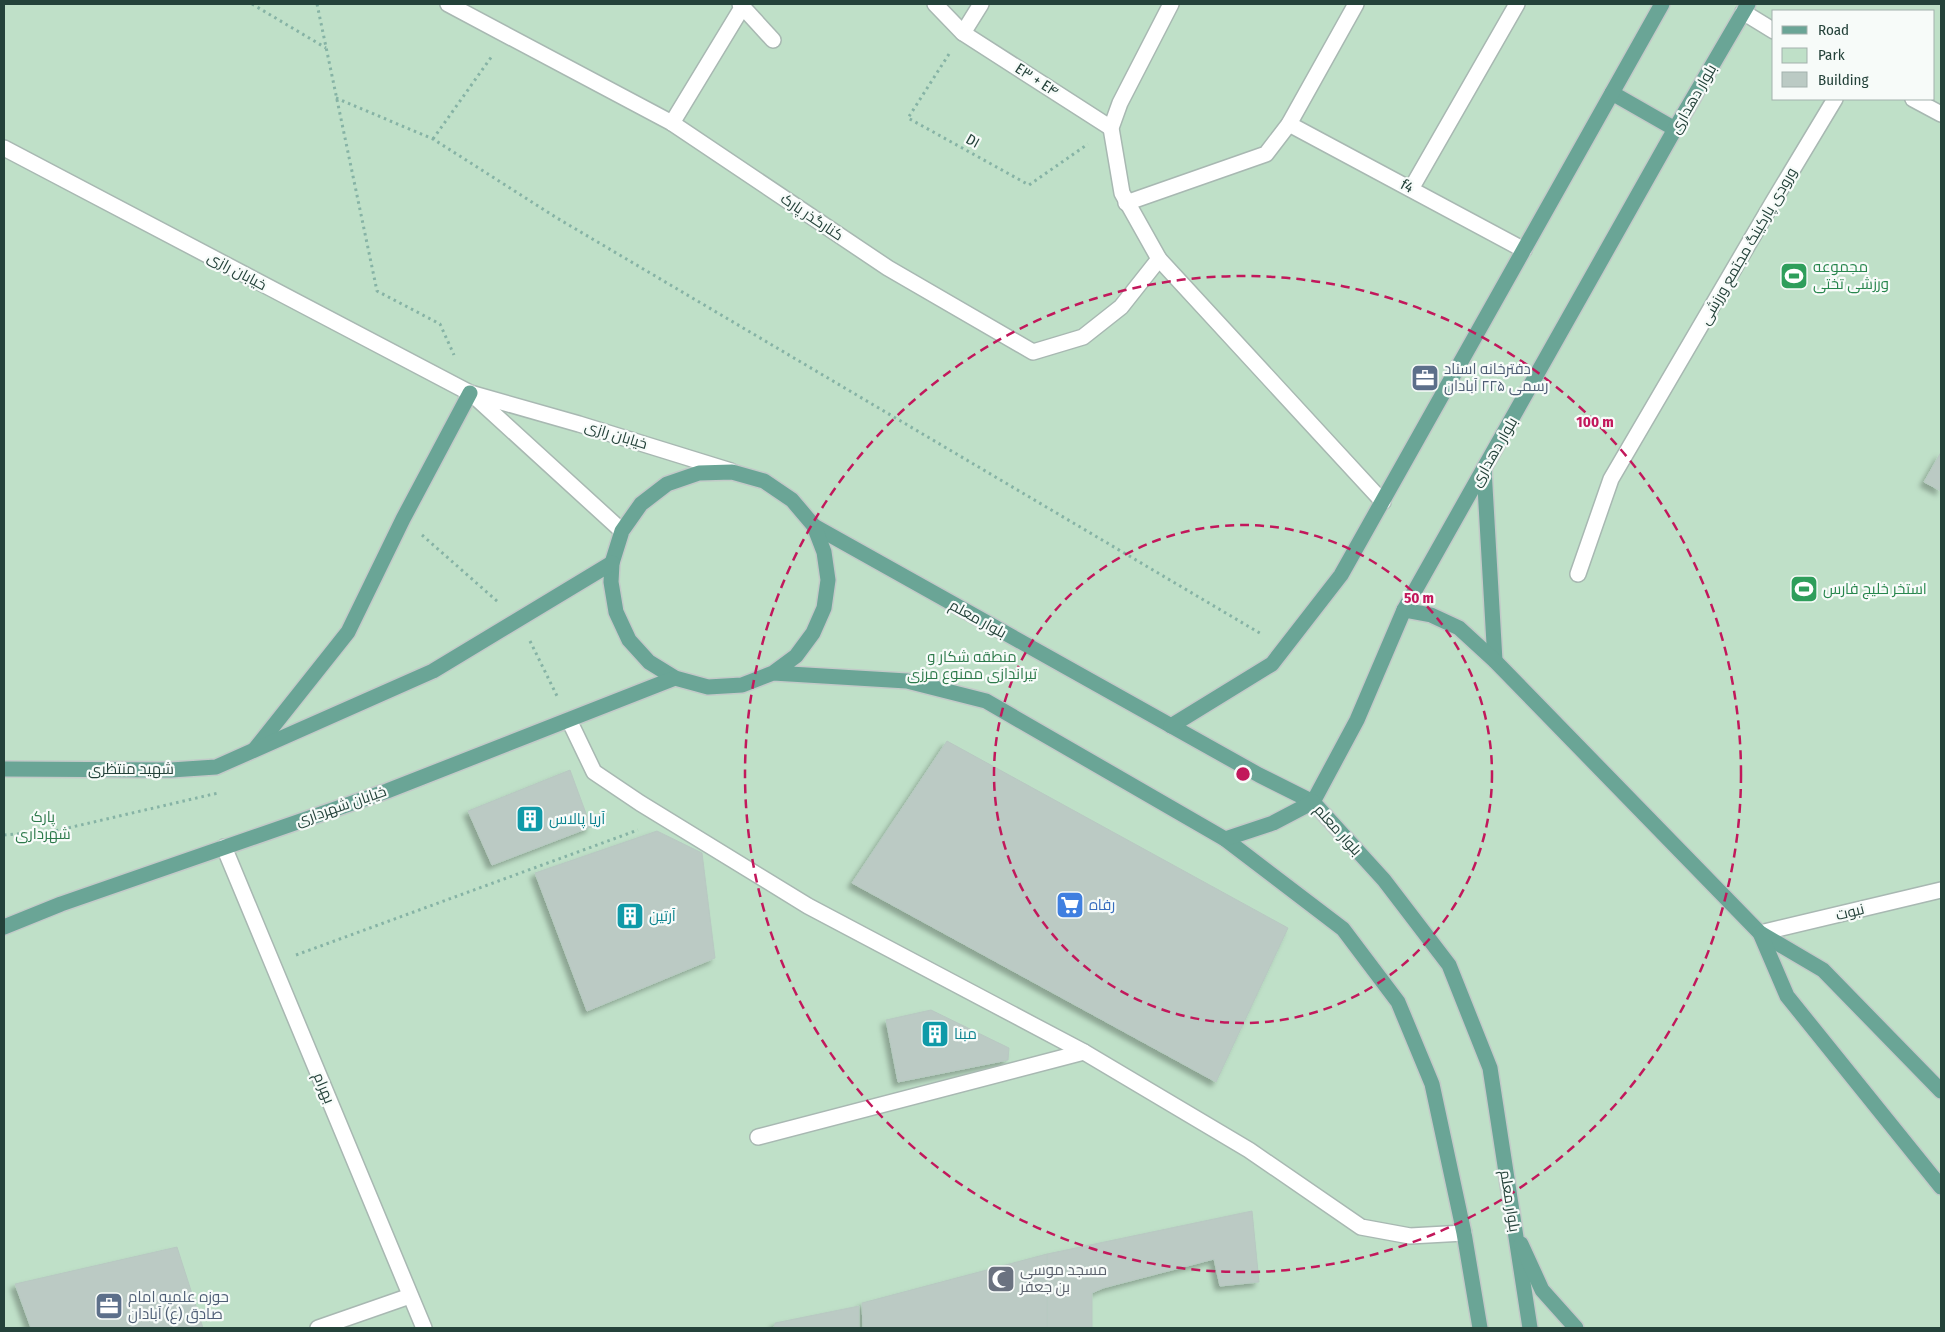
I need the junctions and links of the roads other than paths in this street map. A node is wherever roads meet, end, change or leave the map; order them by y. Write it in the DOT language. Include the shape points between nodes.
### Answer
graph roads {
  1 [pos="448,4"];
  2 [pos="935,4"];
  3 [pos="981,4"];
  4 [pos="1172,4"];
  5 [pos="1356,4"];
  6 [pos="1517,4"];
  7 [pos="1662,4"];
  8 [pos="742,5"];
  9 [pos="1745,8"];
  10 [pos="1772,29"];
  11 [pos="963,33"];
  12 [pos="773,40"];
  13 [pos="1612,93"];
  14 [pos="1834,100"];
  15 [pos="1915,100"];
  16 [pos="1941,114"];
  17 [pos="672,123"];
  18 [pos="1289,124"];
  19 [pos="1110,128"];
  20 [pos="1675,129"];
  21 [pos="4,148"];
  22 [pos="1411,189"];
  23 [pos="1126,203"];
  24 [pos="1524,250"];
  25 [pos="1159,258"];
  26 [pos="470,393"];
  27 [pos="1484,469"];
  28 [pos="732,472"];
  29 [pos="1383,502"];
  30 [pos="814,526"];
  31 [pos="622,531"];
  32 [pos="612,563"];
  33 [pos="1578,574"];
  34 [pos="1404,610"];
  35 [pos="1495,661"];
  36 [pos="773,673"];
  37 [pos="675,678"];
  38 [pos="569,720"];
  39 [pos="1171,726"];
  40 [pos="254,750"];
  41 [pos="4,769"];
  42 [pos="1313,802"];
  43 [pos="1226,839"];
  44 [pos="224,847"];
  45 [pos="1941,890"];
  46 [pos="4,928"];
  47 [pos="1760,933"];
  48 [pos="1084,1052"];
  49 [pos="1941,1091"];
  50 [pos="758,1137"];
  51 [pos="1941,1188"];
  52 [pos="1513,1225"];
  53 [pos="1464,1233"];
  54 [pos="410,1296"];
  55 [pos="318,1328"];
  56 [pos="424,1328"];
  57 [pos="1480,1328"];
  58 [pos="1530,1328"];
  59 [pos="1576,1328"];
  1 -- 17 [label="street, کنارگذر پارک"];
  2 -- 11 [label="street, E۳ + E۴"];
  3 -- 11 [label="street"];
  4 -- 19 [label="street"];
  5 -- 18 [label="street"];
  6 -- 22 [label="street"];
  7 -- 13 [label="main road"];
  8 -- 12 [label="street"];
  8 -- 17 [label="street"];
  9 -- 10 [label="street"];
  9 -- 20 [label="main road, بلوار دهداری"];
  11 -- 19 [label="street, E۳ + E۴"];
  13 -- 20 [label="main road"];
  13 -- 24 [label="main road"];
  14 -- 33 [label="street, ورودی پارکینگ مجتمع ورزشی" via="1611,479"];
  15 -- 16 [label="street"];
  17 -- 25 [label="street, کنارگذر پارک" via="888,268 1033,352 1083,338 1121,307"];
  18 -- 22 [label="street, f4"];
  18 -- 23 [label="street" via="1266,154"];
  19 -- 23 [label="street"];
  20 -- 27 [label="main road, بلوار دهداری"];
  21 -- 26 [label="street, خیابان رازی"];
  22 -- 24 [label="street, f4"];
  23 -- 25 [label="street"];
  24 -- 29 [label="main road"];
  25 -- 29 [label="street"];
  26 -- 28 [label="street, خیابان رازی"];
  26 -- 31 [label="street, خیابان رازی"];
  26 -- 40 [label="main road" via="402,519 348,632"];
  27 -- 34 [label="main road, بلوار دهداری"];
  27 -- 35 [label="main road"];
  28 -- 30 [label="main road" via="764,481 792,500"];
  28 -- 31 [label="main road" via="698,473 667,484 641,504"];
  29 -- 39 [label="main road" via="1341,575 1272,664"];
  30 -- 36 [label="main road" via="824,552 828,580 824,608 813,634 796,656"];
  30 -- 39 [label="main road, بلوار معلم"];
  31 -- 32 [label="main road"];
  32 -- 37 [label="main road" via="611,582 616,612 629,640 649,662"];
  32 -- 40 [label="main road, شهید منتظری" via="433,671"];
  34 -- 35 [label="main road" via="1432,615 1459,628"];
  34 -- 42 [label="main road, بلوار دهداری" via="1357,720"];
  35 -- 47 [label="main road"];
  36 -- 37 [label="main road" via="742,685 708,687"];
  36 -- 43 [label="main road" via="907,681 986,701"];
  37 -- 38 [label="main road, خیابان شهرداری"];
  38 -- 44 [label="main road, خیابان شهرداری" via="387,791"];
  38 -- 48 [label="street" via="594,772 666,820 808,906"];
  39 -- 42 [label="main road, بلوار معلم"];
  40 -- 41 [label="main road, شهید منتظری" via="216,767 171,770"];
  42 -- 43 [label="main road" via="1273,824"];
  42 -- 52 [label="main road, بلوار معلم" via="1384,880 1449,965 1490,1068"];
  43 -- 53 [label="main road" via="1343,929 1398,1002 1432,1084"];
  44 -- 46 [label="main road, خیابان شهرداری" via="60,904"];
  44 -- 54 [label="street, بهرام"];
  45 -- 47 [label="street, نبوت"];
  47 -- 49 [label="main road" via="1823,970"];
  47 -- 51 [label="main road" via="1787,996"];
  48 -- 50 [label="street"];
  48 -- 53 [label="street" via="1249,1150 1360,1227 1410,1236"];
  52 -- 58 [label="main road, بلوار معلم"];
  52 -- 59 [label="main road" via="1542,1290"];
  53 -- 57 [label="main road"];
  54 -- 55 [label="street"];
  54 -- 56 [label="street, بهرام"];
}
